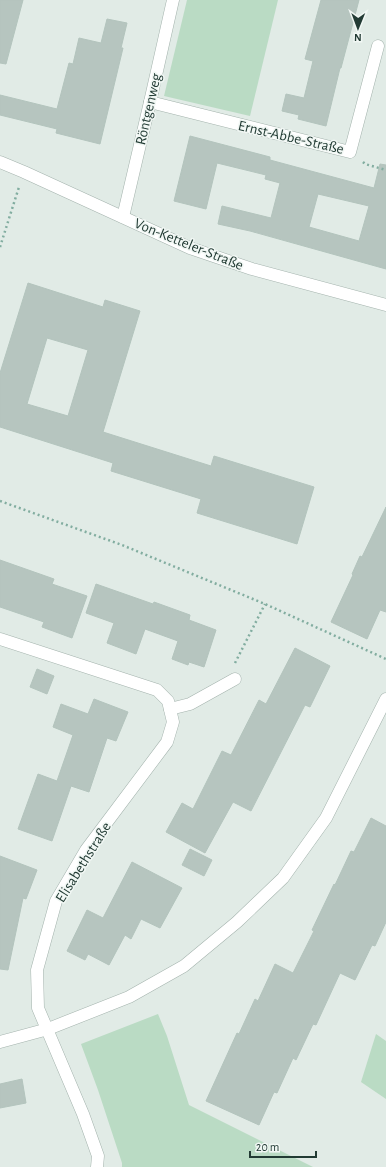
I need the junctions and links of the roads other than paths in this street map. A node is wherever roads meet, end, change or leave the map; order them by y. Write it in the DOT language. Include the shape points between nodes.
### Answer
graph roads {
  1 [pos="173,0"];
  2 [pos="378,46"];
  3 [pos="150,102"];
  4 [pos="0,162"];
  5 [pos="123,217"];
  6 [pos="386,305"];
  7 [pos="0,639"];
  8 [pos="235,678"];
  9 [pos="386,698"];
  10 [pos="170,709"];
  11 [pos="48,1029"];
  12 [pos="0,1042"];
  13 [pos="97,1167"];
  1 -- 3 [label="street, Röntgenweg"];
  2 -- 3 [label="street, Ernst-Abbe-Straße" via="350,152"];
  3 -- 5 [label="street, Röntgenweg"];
  4 -- 5 [label="street, Von-Ketteler-Straße"];
  5 -- 6 [label="street, Von-Ketteler-Straße" via="190,248 252,270"];
  7 -- 10 [label="street, Elisabethstraße" via="157,690 168,701"];
  8 -- 10 [label="street" via="190,704"];
  9 -- 11 [label="street" via="326,818 283,878 184,966 129,997"];
  10 -- 11 [label="street, Elisabethstraße" via="173,722 167,742 86,850 56,901 37,970 38,1008"];
  11 -- 12 [label="street"];
  11 -- 13 [label="street, Elisabethstraße" via="96,1149"];
}
